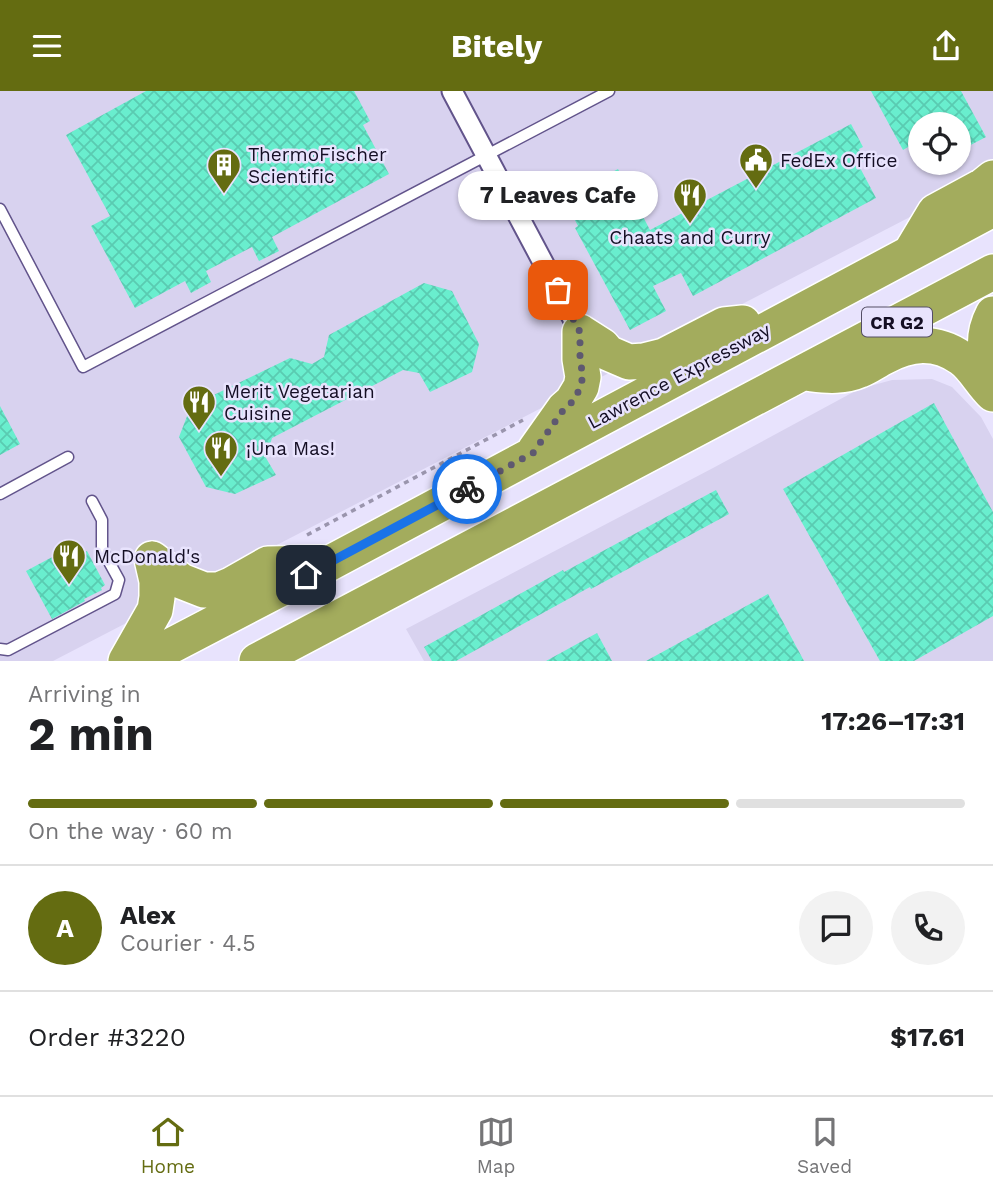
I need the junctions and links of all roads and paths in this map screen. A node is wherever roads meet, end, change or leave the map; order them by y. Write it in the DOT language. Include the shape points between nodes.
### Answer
graph roads {
  1 [pos="452,91"];
  2 [pos="609,91"];
  3 [pos="486,154"];
  4 [pos="993,178"];
  5 [pos="0,209"];
  6 [pos="993,209"];
  7 [pos="911,252"];
  8 [pos="993,272"];
  9 [pos="993,314"];
  10 [pos="785,320"];
  11 [pos="580,332"];
  12 [pos="801,373"];
  13 [pos="993,379"];
  14 [pos="993,394"];
  15 [pos="524,419"];
  16 [pos="533,453"];
  17 [pos="68,457"];
  18 [pos="0,494"];
  19 [pos="92,501"];
  20 [pos="308,535"];
  21 [pos="330,563"];
  22 [pos="3,652"];
  23 [pos="126,661"];
  24 [pos="142,661"];
  25 [pos="257,661"];
  1 -- 3 [label="street"];
  2 -- 3 [label="lane"];
  3 -- 5 [label="lane" via="83,367"];
  3 -- 11 [label="street"];
  4 -- 7 [label="highway" via="935,212"];
  6 -- 7 [label="highway, Lawrence Expressway / CR G2"];
  7 -- 10 [label="highway, Lawrence Expressway / CR G2"];
  8 -- 12 [label="highway, CR G2"];
  9 -- 13 [label="highway" via="985,354"];
  10 -- 11 [label="highway" via="724,325 664,356 629,362"];
  10 -- 16 [label="highway, Lawrence Expressway / CR G2"];
  11 -- 16 [label="highway" via="581,387"];
  12 -- 14 [label="highway" via="850,374 901,349 925,345 960,358"];
  12 -- 25 [label="highway, CR G2"];
  15 -- 20 [label="path"];
  16 -- 21 [label="highway, Lawrence Expressway / CR G2"];
  17 -- 18 [label="lane"];
  19 -- 22 [label="lane" via="102,520 102,549 119,580 115,594"];
  21 -- 23 [label="highway" via="268,564 219,590 204,590 181,581 152,559 157,581 155,610"];
  21 -- 24 [label="highway, Lawrence Expressway / CR G2"];
}
